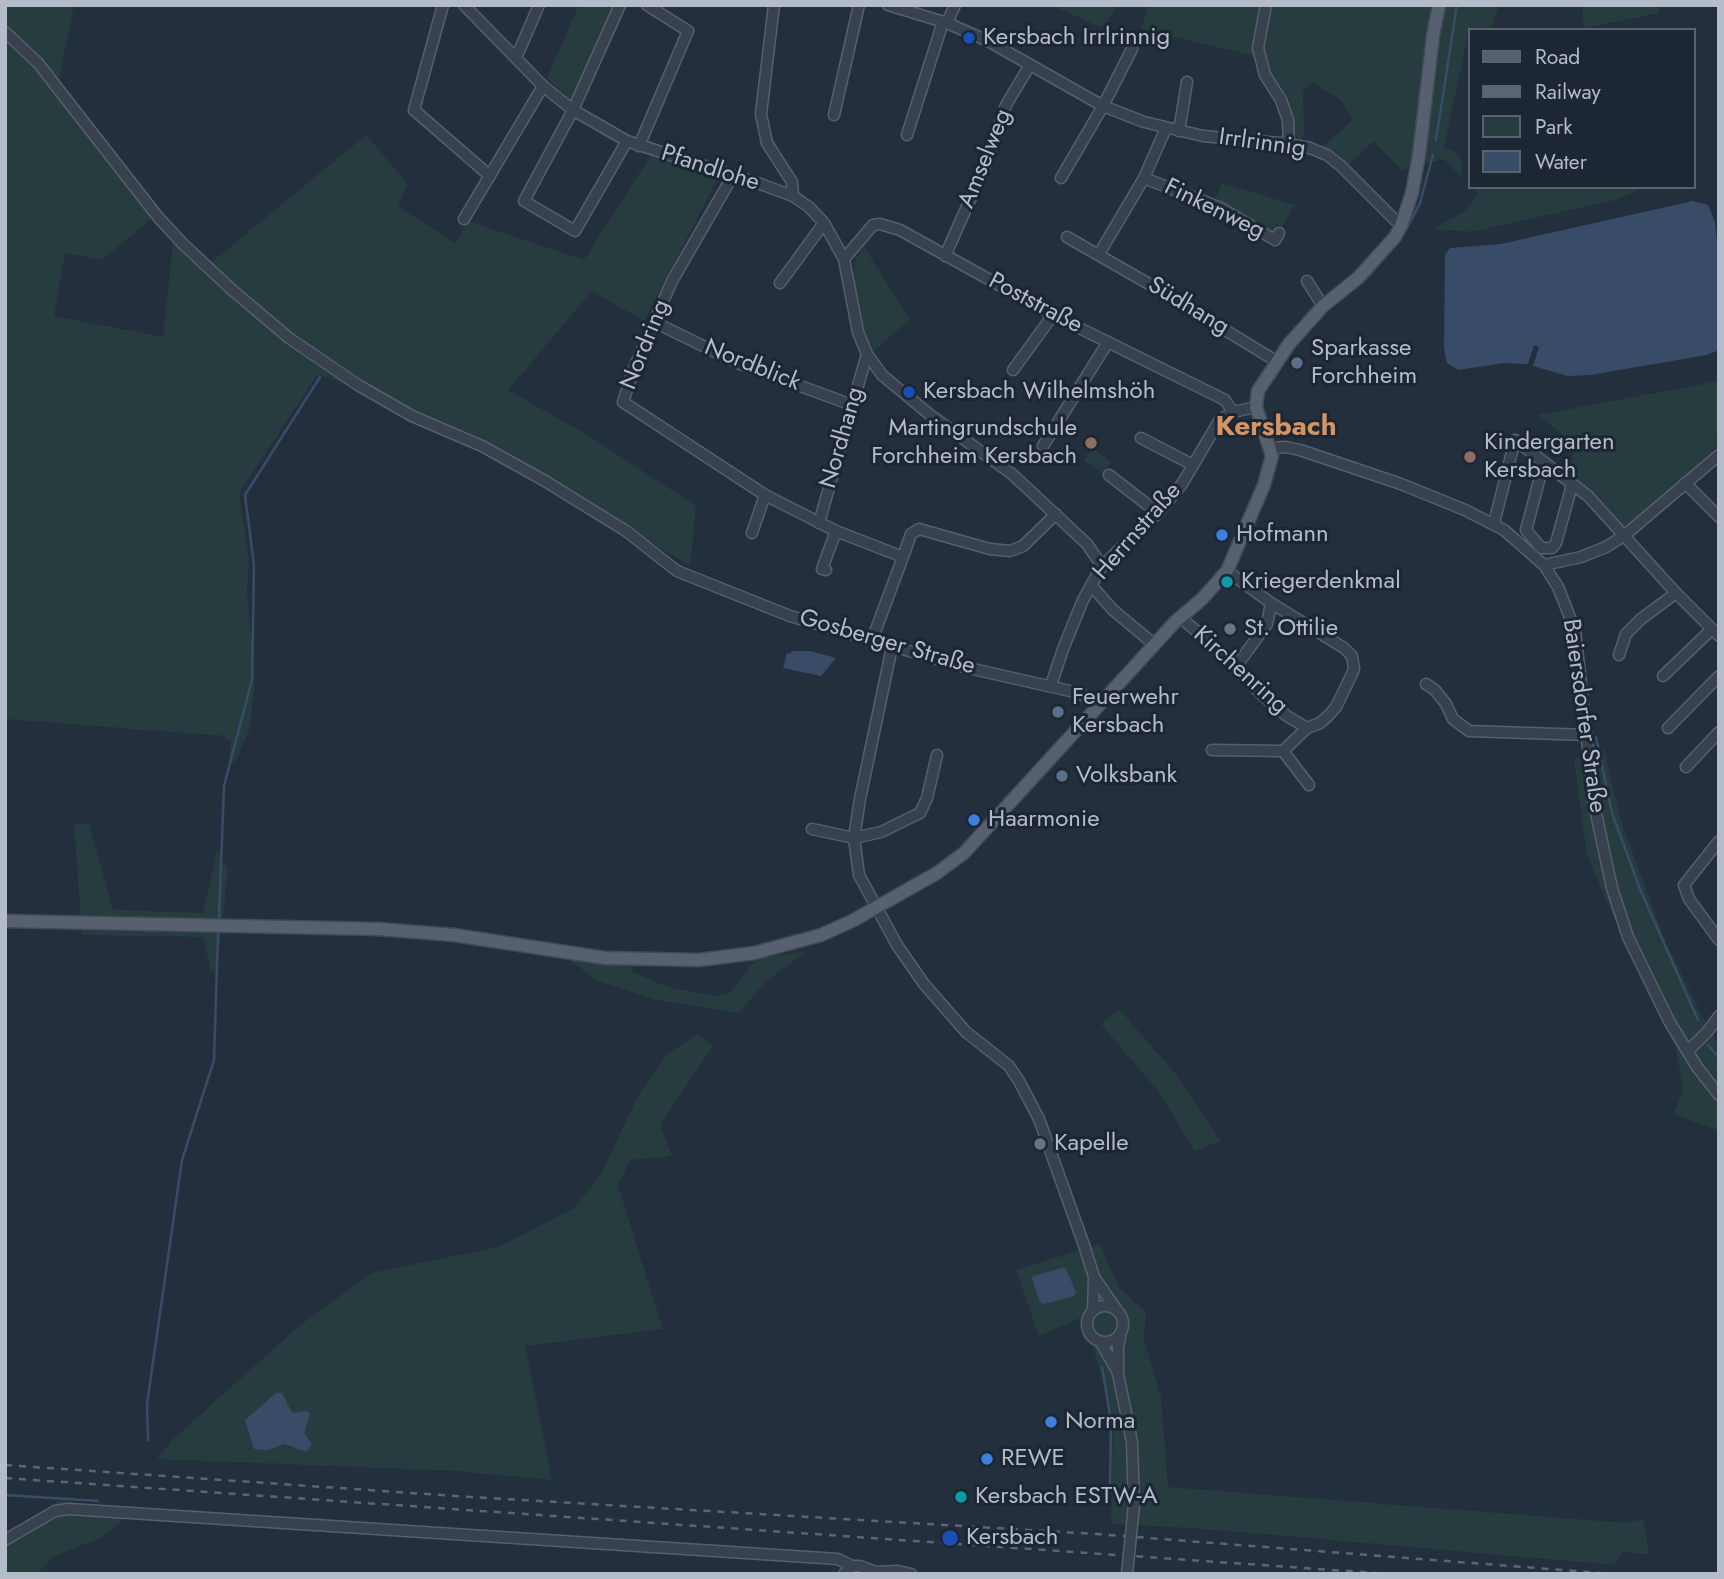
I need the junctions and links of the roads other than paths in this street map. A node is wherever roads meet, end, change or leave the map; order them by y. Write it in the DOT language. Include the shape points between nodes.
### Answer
graph roads {
  1 [pos="443,5"];
  2 [pos="464,5"];
  3 [pos="539,5"];
  4 [pos="620,5"];
  5 [pos="647,5"];
  6 [pos="774,5"];
  7 [pos="859,5"];
  8 [pos="888,5"];
  9 [pos="955,5"];
  10 [pos="1266,5"];
  11 [pos="1439,5"];
  12 [pos="945,22"];
  13 [pos="5,32"];
  14 [pos="1132,49"];
  15 [pos="516,58"];
  16 [pos="1030,65"];
  17 [pos="1187,82"];
  18 [pos="543,86"];
  19 [pos="1103,106"];
  20 [pos="573,110"];
  21 [pos="834,114"];
  22 [pos="1166,128"];
  23 [pos="1179,131"];
  24 [pos="908,135"];
  25 [pos="627,141"];
  26 [pos="1289,144"];
  27 [pos="639,146"];
  28 [pos="490,176"];
  29 [pos="732,177"];
  30 [pos="1061,178"];
  31 [pos="1144,178"];
  32 [pos="793,196"];
  33 [pos="464,219"];
  34 [pos="824,223"];
  35 [pos="1401,226"];
  36 [pos="1279,233"];
  37 [pos="1067,237"];
  38 [pos="1099,254"];
  39 [pos="946,256"];
  40 [pos="844,259"];
  41 [pos="1307,281"];
  42 [pos="779,283"];
  43 [pos="1324,306"];
  44 [pos="1053,315"];
  45 [pos="654,323"];
  46 [pos="1108,342"];
  47 [pos="867,354"];
  48 [pos="1276,361"];
  49 [pos="1013,370"];
  50 [pos="852,405"];
  51 [pos="1256,407"];
  52 [pos="1233,412"];
  53 [pos="1141,438"];
  54 [pos="1043,446"];
  55 [pos="1271,448"];
  56 [pos="1719,456"];
  57 [pos="1544,462"];
  58 [pos="1193,465"];
  59 [pos="1109,475"];
  60 [pos="1685,483"];
  61 [pos="1572,485"];
  62 [pos="765,495"];
  63 [pos="1158,513"];
  64 [pos="1056,514"];
  65 [pos="1719,517"];
  66 [pos="819,523"];
  67 [pos="1494,523"];
  68 [pos="836,531"];
  69 [pos="752,533"];
  70 [pos="1625,535"];
  71 [pos="903,557"];
  72 [pos="1544,565"];
  73 [pos="1101,566"];
  74 [pos="826,570"];
  75 [pos="1227,570"];
  76 [pos="1091,585"];
  77 [pos="1676,593"];
  78 [pos="1270,603"];
  79 [pos="1181,618"];
  80 [pos="1715,632"];
  81 [pos="872,640"];
  82 [pos="1155,645"];
  83 [pos="892,647"];
  84 [pos="1619,655"];
  85 [pos="1235,668"];
  86 [pos="1663,676"];
  87 [pos="1719,676"];
  88 [pos="1426,684"];
  89 [pos="1051,685"];
  90 [pos="1100,705"];
  91 [pos="1307,728"];
  92 [pos="1668,728"];
  93 [pos="1719,732"];
  94 [pos="1587,734"];
  95 [pos="1212,750"];
  96 [pos="1283,751"];
  97 [pos="937,755"];
  98 [pos="1686,766"];
  99 [pos="1309,785"];
  100 [pos="812,829"];
  101 [pos="854,838"];
  102 [pos="1719,841"];
  103 [pos="881,905"];
  104 [pos="5,921"];
  105 [pos="1719,940"];
  106 [pos="1719,1016"];
  107 [pos="1688,1051"];
  108 [pos="1719,1095"];
  109 [pos="1094,1277"];
  110 [pos="1116,1309"];
  111 [pos="1093,1311"];
  112 [pos="1121,1332"];
  113 [pos="1100,1341"];
  114 [pos="1118,1374"];
  115 [pos="5,1541"];
  116 [pos="848,1570"];
  117 [pos="875,1573"];
  118 [pos="911,1574"];
  119 [pos="1127,1574"];
  1 -- 28 [label="street" via="414,110"];
  2 -- 15 [label="street, Pfandlohe"];
  3 -- 15 [label="street"];
  4 -- 20 [label="street"];
  5 -- 27 [label="street" via="688,30"];
  6 -- 32 [label="street" via="761,114 767,143 792,182"];
  7 -- 21 [label="street"];
  8 -- 12 [label="street, Irrlrinnig"];
  9 -- 12 [label="street"];
  10 -- 26 [label="street" via="1258,48 1265,75 1288,120"];
  11 -- 35 [label="main road" via="1412,193"];
  12 -- 16 [label="street, Irrlrinnig"];
  12 -- 24 [label="street"];
  13 -- 81 [label="street, Gosberger Straße" via="38,63 158,217 289,338 412,416 482,446 545,481 625,531 677,571 790,616"];
  14 -- 19 [label="street"];
  15 -- 18 [label="street, Pfandlohe"];
  16 -- 19 [label="street, Irrlrinnig"];
  16 -- 39 [label="street, Amselweg" via="1006,105"];
  17 -- 23 [label="street"];
  18 -- 20 [label="street, Pfandlohe"];
  18 -- 28 [label="street"];
  19 -- 22 [label="street, Irrlrinnig"];
  19 -- 30 [label="street"];
  20 -- 25 [label="street, Pfandlohe"];
  20 -- 25 [label="street, Pfandlohe" via="523,200 575,231"];
  22 -- 23 [label="street, Irrlrinnig"];
  22 -- 31 [label="street"];
  23 -- 26 [label="street, Irrlrinnig"];
  25 -- 27 [label="street, Pfandlohe"];
  26 -- 35 [label="street, Irrlrinnig" via="1327,155"];
  27 -- 29 [label="street, Pfandlohe"];
  28 -- 33 [label="street"];
  29 -- 32 [label="street, Pfandlohe"];
  29 -- 45 [label="street, Nordring" via="672,281"];
  31 -- 36 [label="street, Finkenweg" via="1221,208 1275,240"];
  31 -- 38 [label="street"];
  32 -- 34 [label="street"];
  34 -- 40 [label="street"];
  34 -- 42 [label="street"];
  35 -- 43 [label="main road" via="1358,278"];
  37 -- 38 [label="street, Südhang"];
  38 -- 48 [label="street, Südhang"];
  39 -- 40 [label="street, Poststraße" via="880,224 868,229"];
  39 -- 44 [label="street, Poststraße"];
  40 -- 47 [label="street" via="858,332"];
  41 -- 43 [label="street"];
  43 -- 48 [label="main road"];
  44 -- 46 [label="street, Poststraße"];
  44 -- 49 [label="street"];
  45 -- 50 [label="street, Nordblick" via="740,364"];
  45 -- 62 [label="street, Nordring" via="623,402"];
  46 -- 52 [label="street, Poststraße" via="1225,400"];
  46 -- 54 [label="street"];
  47 -- 50 [label="street, Nordhang"];
  47 -- 64 [label="street" via="903,394 1012,474"];
  48 -- 51 [label="main road" via="1258,391"];
  50 -- 66 [label="street, Nordhang"];
  51 -- 52 [label="street"];
  51 -- 55 [label="main road"];
  52 -- 58 [label="street, Herrnstraße" via="1219,421"];
  53 -- 58 [label="street"];
  55 -- 67 [label="street, Baiersdorfer Straße" via="1300,450 1401,484"];
  55 -- 75 [label="main road" via="1264,485"];
  56 -- 60 [label="street"];
  57 -- 61 [label="street"];
  57 -- 61 [label="street" via="1526,530 1541,548 1556,543"];
  57 -- 67 [label="street" via="1515,440"];
  58 -- 63 [label="street, Herrnstraße"];
  59 -- 63 [label="street"];
  60 -- 65 [label="street"];
  60 -- 70 [label="street"];
  61 -- 70 [label="street"];
  62 -- 66 [label="street, Nordring"];
  62 -- 69 [label="street"];
  63 -- 73 [label="street, Herrnstraße"];
  64 -- 71 [label="street" via="1023,546 1010,551 919,529 911,534"];
  64 -- 73 [label="street" via="1087,544"];
  66 -- 68 [label="street, Nordring"];
  67 -- 72 [label="street, Baiersdorfer Straße"];
  68 -- 71 [label="street, Nordring"];
  68 -- 74 [label="street" via="822,569"];
  70 -- 72 [label="street" via="1581,557"];
  70 -- 77 [label="street"];
  71 -- 81 [label="street"];
  72 -- 94 [label="street, Baiersdorfer Straße" via="1574,630"];
  73 -- 76 [label="street, Herrnstraße"];
  75 -- 78 [label="street, Kirchenring"];
  75 -- 79 [label="main road"];
  76 -- 82 [label="street"];
  76 -- 89 [label="street, Herrnstraße"];
  77 -- 80 [label="street"];
  77 -- 84 [label="street" via="1626,634"];
  78 -- 85 [label="street" via="1267,624"];
  78 -- 91 [label="street, Kirchenring" via="1352,656 1354,669 1336,707 1320,723"];
  79 -- 82 [label="main road"];
  79 -- 85 [label="street, Kirchenring"];
  80 -- 86 [label="street"];
  81 -- 83 [label="street, Gosberger Straße"];
  82 -- 90 [label="main road"];
  83 -- 89 [label="street, Gosberger Straße"];
  83 -- 101 [label="street"];
  85 -- 91 [label="street, Kirchenring" via="1287,716"];
  87 -- 92 [label="street"];
  88 -- 94 [label="street" via="1446,704 1453,719 1469,731"];
  89 -- 90 [label="street, Gosberger Straße"];
  90 -- 103 [label="main road" via="964,853"];
  91 -- 96 [label="street"];
  93 -- 98 [label="street"];
  94 -- 107 [label="street, Baiersdorfer Straße" via="1594,804 1612,888 1644,972"];
  95 -- 96 [label="street"];
  96 -- 99 [label="street"];
  97 -- 101 [label="street" via="920,813 881,832"];
  100 -- 101 [label="street"];
  101 -- 103 [label="street" via="859,875"];
  102 -- 105 [label="street" via="1684,885 1689,900"];
  103 -- 104 [label="main road" via="821,935 778,948 728,957 659,961 378,929"];
  103 -- 109 [label="street" via="897,945 923,984 1019,1081 1039,1119"];
  106 -- 107 [label="street"];
  107 -- 108 [label="street, Baiersdorfer Straße"];
  109 -- 110 [label="street"];
  109 -- 111 [label="street"];
  110 -- 111 [label="street" via="1104,1306"];
  110 -- 112 [label="street" via="1123,1322"];
  111 -- 113 [label="street" via="1088,1328"];
  112 -- 113 [label="street" via="1112,1340"];
  112 -- 114 [label="street"];
  113 -- 114 [label="street"];
  114 -- 119 [label="street, bridge" via="1132,1442 1134,1505"];
  115 -- 116 [label="street" via="55,1511 69,1508 838,1559"];
  116 -- 117 [label="street" via="869,1568"];
  117 -- 118 [label="street"];
}
